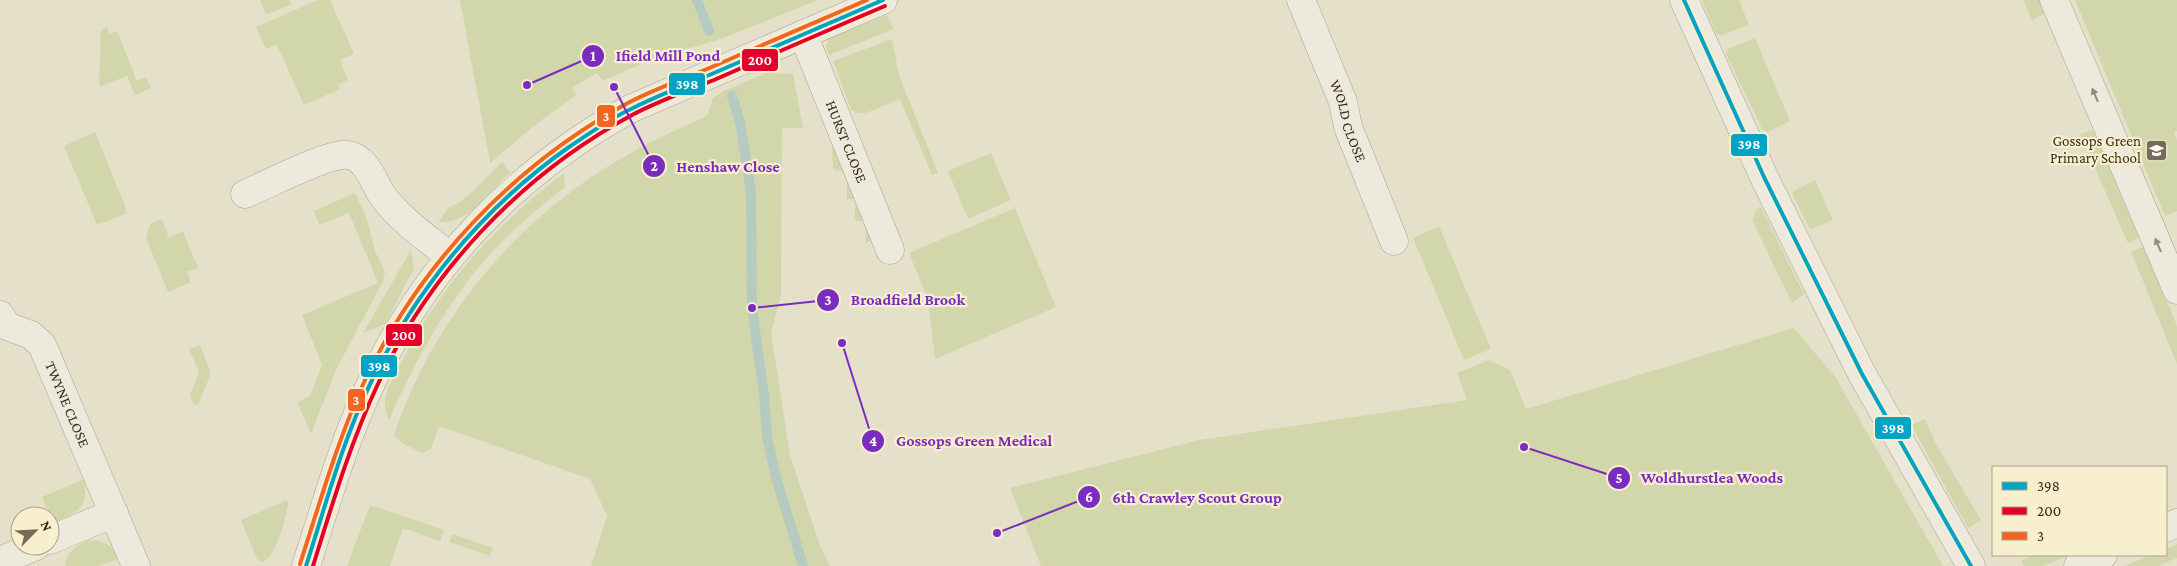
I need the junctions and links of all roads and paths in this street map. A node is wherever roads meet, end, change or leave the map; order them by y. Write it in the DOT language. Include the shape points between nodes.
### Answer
graph roads {
  1 [pos="883,0"];
  2 [pos="1301,0"];
  3 [pos="1684,0"];
  4 [pos="2054,0"];
  5 [pos="803,34"];
  6 [pos="245,194"];
  7 [pos="1394,241"];
  8 [pos="890,250"];
  9 [pos="450,257"];
  10 [pos="2177,290"];
  11 [pos="0,315"];
  12 [pos="114,513"];
  13 [pos="60,536"];
  14 [pos="12,556"];
  15 [pos="2101,556"];
  16 [pos="0,561"];
  17 [pos="136,566"];
  18 [pos="306,566"];
  19 [pos="1971,566"];
  20 [pos="2078,566"];
  1 -- 5 [label="street"];
  2 -- 7 [label="street, WOLD CLOSE"];
  3 -- 19 [label="street" via="1764,177 1862,374"];
  10 -- 4 [label="street, one-way"];
  5 -- 8 [label="street, HURST CLOSE"];
  5 -- 9 [label="street" via="630,109 596,128 542,166 495,207"];
  6 -- 9 [label="street" via="332,157 347,155 362,162 396,211"];
  9 -- 18 [label="street" via="416,302 372,382 346,445"];
  11 -- 12 [label="street, TWYNE CLOSE" via="7,326 31,335 42,345"];
  12 -- 13 [label="street"];
  12 -- 17 [label="street, TWYNE CLOSE"];
  14 -- 16 [label="street"];
  15 -- 20 [label="street"];
}
